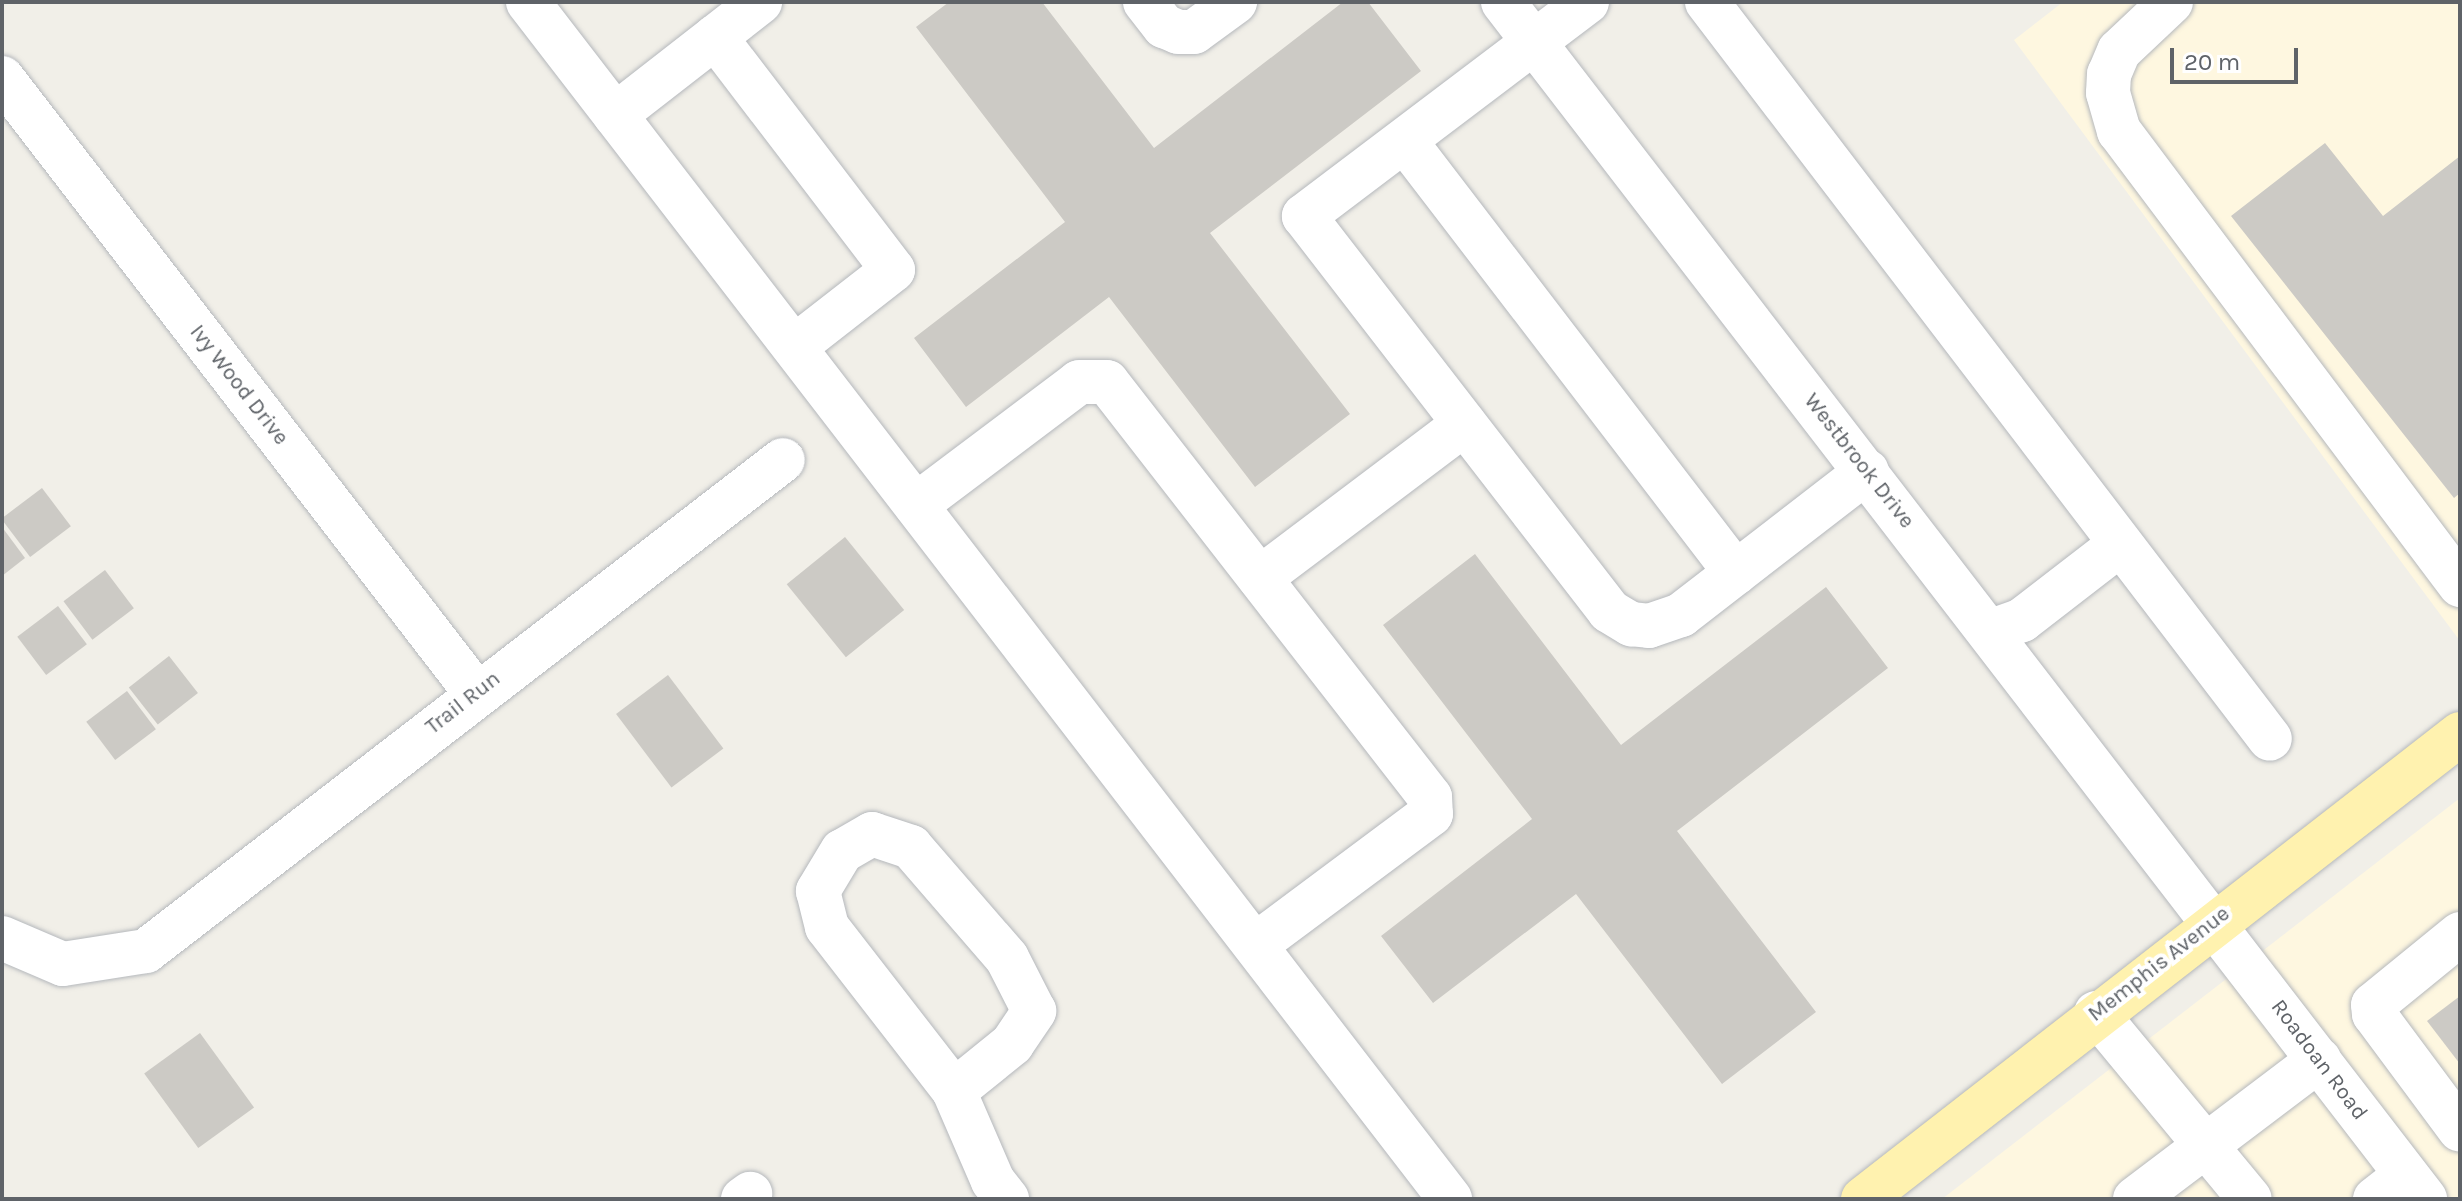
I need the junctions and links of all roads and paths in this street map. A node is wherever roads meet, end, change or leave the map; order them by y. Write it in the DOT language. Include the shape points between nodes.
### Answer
graph roads {
  1 [pos="528,2"];
  2 [pos="760,2"];
  3 [pos="1145,2"];
  4 [pos="1235,2"];
  5 [pos="1503,2"];
  6 [pos="1587,2"];
  7 [pos="1707,2"];
  8 [pos="2171,2"];
  9 [pos="715,37"];
  10 [pos="1535,44"];
  11 [pos="2,78"];
  12 [pos="615,115"];
  13 [pos="1405,141"];
  14 [pos="794,347"];
  15 [pos="1464,424"];
  16 [pos="783,460"];
  17 [pos="1867,471"];
  18 [pos="916,505"];
  19 [pos="2119,545"];
  20 [pos="1736,573"];
  21 [pos="1260,578"];
  22 [pos="2460,585"];
  23 [pos="1992,631"];
  24 [pos="476,693"];
  25 [pos="2459,735"];
  26 [pos="2270,739"];
  27 [pos="2214,921"];
  28 [pos="2460,934"];
  29 [pos="2,938"];
  30 [pos="1255,945"];
  31 [pos="2096,1013"];
  32 [pos="2319,1060"];
  33 [pos="954,1091"];
  34 [pos="2460,1130"];
  35 [pos="2204,1147"];
  36 [pos="2402,1191"];
  37 [pos="1879,1194"];
  38 [pos="1007,1199"];
  39 [pos="1450,1199"];
  40 [pos="2135,1199"];
  41 [pos="2250,1199"];
  1 -- 12 [label="street"];
  2 -- 9 [label="street"];
  3 -- 4 [label="street" via="1164,26 1178,32 1194,32"];
  5 -- 10 [label="street, Westbrook Drive"];
  6 -- 10 [label="street"];
  7 -- 19 [label="street"];
  8 -- 22 [label="street" via="2119,51 2109,74 2108,93 2119,131"];
  9 -- 12 [label="street"];
  9 -- 14 [label="street" via="893,270"];
  10 -- 13 [label="street"];
  10 -- 17 [label="street, Westbrook Drive"];
  11 -- 24 [label="street, Ivy Wood Drive"];
  12 -- 14 [label="street"];
  13 -- 15 [label="street" via="1304,216"];
  13 -- 20 [label="street"];
  14 -- 18 [label="street"];
  15 -- 20 [label="street" via="1609,611 1631,624 1667,622"];
  15 -- 21 [label="street"];
  16 -- 24 [label="street, Trail Run"];
  17 -- 20 [label="street"];
  17 -- 23 [label="street, Westbrook Drive"];
  18 -- 21 [label="street" via="1079,382 1107,382"];
  18 -- 30 [label="street"];
  19 -- 23 [label="street" via="2022,620"];
  19 -- 26 [label="street"];
  21 -- 30 [label="street" via="1430,797 1431,814"];
  23 -- 27 [label="street, Westbrook Drive"];
  24 -- 29 [label="street, Trail Run" via="146,951 63,964"];
  25 -- 27 [label="main road, Memphis Avenue"];
  27 -- 31 [label="main road, Memphis Avenue"];
  27 -- 32 [label="street, Roadoan Road"];
  28 -- 34 [label="street" via="2373,1005 2374,1014"];
  30 -- 39 [label="street"];
  31 -- 35 [label="street"];
  31 -- 37 [label="main road, Memphis Avenue"];
  32 -- 35 [label="street"];
  32 -- 36 [label="street, Roadoan Road"];
  33 -- 33 [label="street" via="1012,1044 1034,1011 1007,958 911,847 872,834 842,851 818,891 827,927"];
  33 -- 38 [label="street" via="993,1181"];
  35 -- 40 [label="street"];
  35 -- 41 [label="street"];
}
